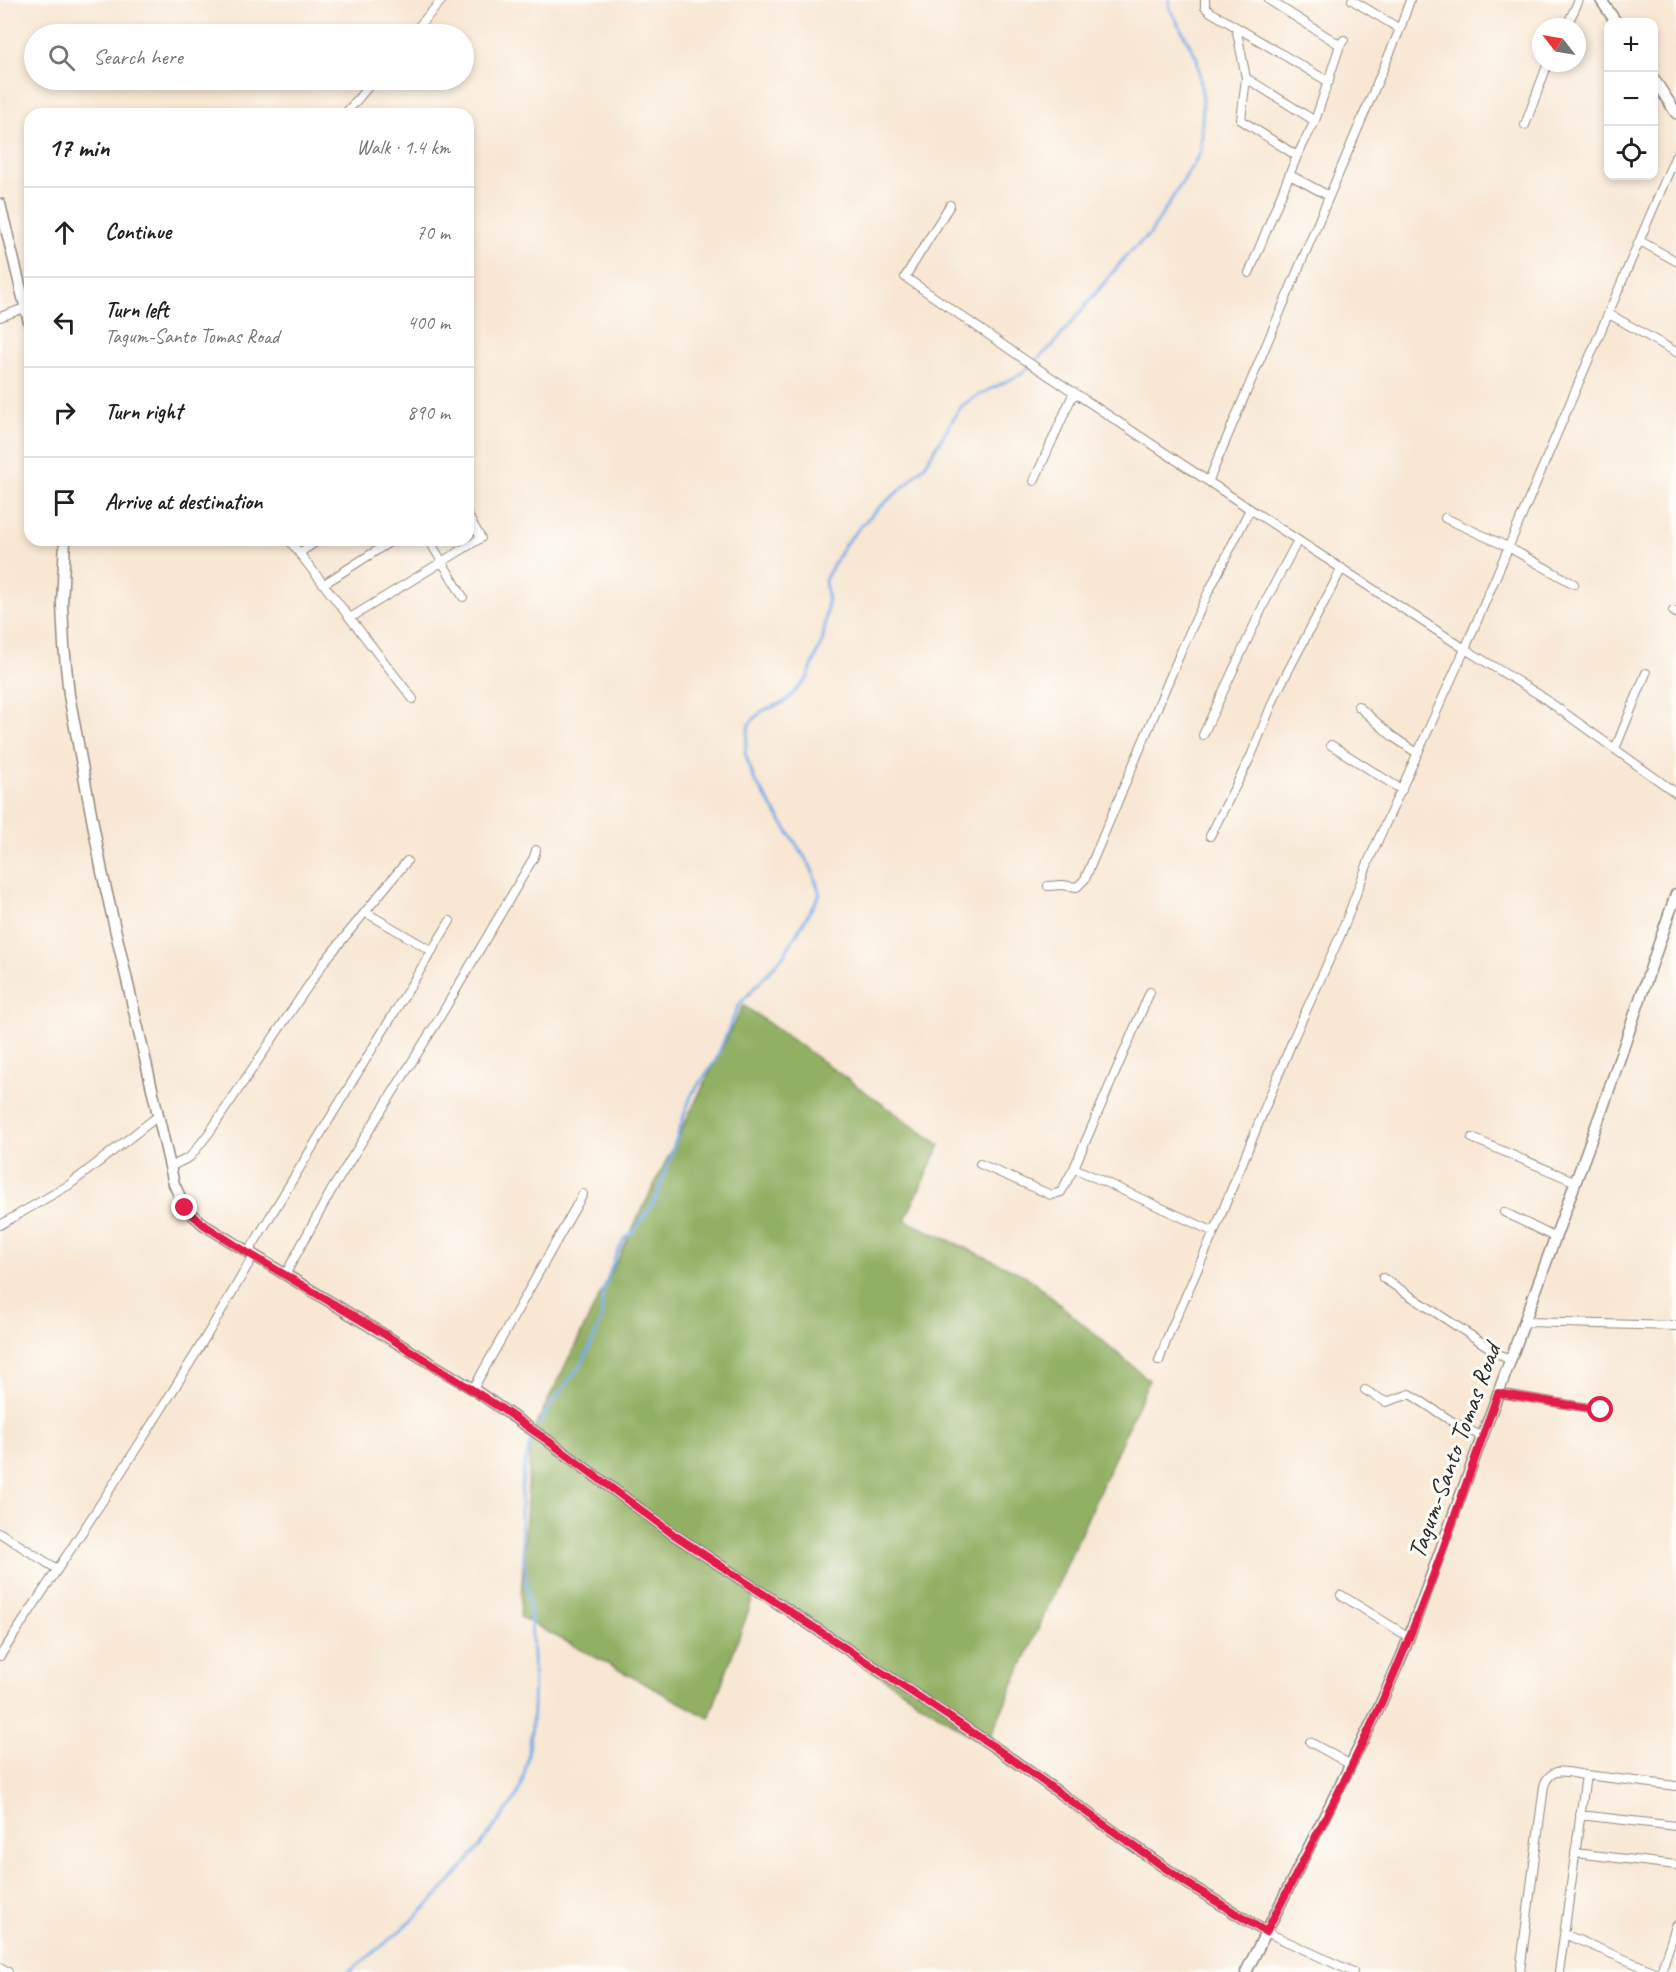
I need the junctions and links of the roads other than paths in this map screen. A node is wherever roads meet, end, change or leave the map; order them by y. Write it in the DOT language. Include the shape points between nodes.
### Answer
graph roads {
  1 [pos="442,0"];
  2 [pos="1205,0"];
  3 [pos="1269,0"];
  4 [pos="1352,0"];
  5 [pos="1410,0"];
  6 [pos="1579,0"];
  7 [pos="1601,0"];
  8 [pos="1570,18"];
  9 [pos="1613,18"];
  10 [pos="421,24"];
  11 [pos="1236,27"];
  12 [pos="1400,29"];
  13 [pos="1545,72"];
  14 [pos="1246,78"];
  15 [pos="1329,82"];
  16 [pos="1658,86"];
  17 [pos="365,90"];
  18 [pos="350,108"];
  19 [pos="1676,113"];
  20 [pos="1315,121"];
  21 [pos="1525,125"];
  22 [pos="1676,155"];
  23 [pos="1297,156"];
  24 [pos="1290,175"];
  25 [pos="1329,196"];
  26 [pos="0,204"];
  27 [pos="950,205"];
  28 [pos="1640,241"];
  29 [pos="1676,261"];
  30 [pos="1249,273"];
  31 [pos="24,292"];
  32 [pos="24,308"];
  33 [pos="1609,314"];
  34 [pos="0,317"];
  35 [pos="1676,352"];
  36 [pos="1074,392"];
  37 [pos="1209,480"];
  38 [pos="1034,481"];
  39 [pos="1250,508"];
  40 [pos="1445,518"];
  41 [pos="474,526"];
  42 [pos="1298,540"];
  43 [pos="474,542"];
  44 [pos="64,546"];
  45 [pos="294,546"];
  46 [pos="310,546"];
  47 [pos="384,546"];
  48 [pos="433,546"];
  49 [pos="467,546"];
  50 [pos="1508,547"];
  51 [pos="299,553"];
  52 [pos="442,561"];
  53 [pos="1342,568"];
  54 [pos="324,584"];
  55 [pos="1574,584"];
  56 [pos="463,597"];
  57 [pos="350,618"];
  58 [pos="1465,649"];
  59 [pos="1646,673"];
  60 [pos="413,699"];
  61 [pos="1358,706"];
  62 [pos="1203,735"];
  63 [pos="1331,745"];
  64 [pos="1615,749"];
  65 [pos="1417,753"];
  66 [pos="1402,790"];
  67 [pos="1676,793"];
  68 [pos="1210,836"];
  69 [pos="536,850"];
  70 [pos="407,861"];
  71 [pos="1048,886"];
  72 [pos="1676,894"];
  73 [pos="365,912"];
  74 [pos="450,921"];
  75 [pos="432,951"];
  76 [pos="1150,992"];
  77 [pos="158,1116"];
  78 [pos="1472,1138"];
  79 [pos="980,1164"];
  80 [pos="170,1167"];
  81 [pos="1074,1168"];
  82 [pos="1576,1182"];
  83 [pos="583,1194"];
  84 [pos="1504,1212"];
  85 [pos="0,1225"];
  86 [pos="1214,1232"];
  87 [pos="1556,1238"];
  88 [pos="250,1255"];
  89 [pos="285,1275"];
  90 [pos="1383,1278"];
  91 [pos="1525,1322"];
  92 [pos="1676,1326"];
  93 [pos="1159,1361"];
  94 [pos="1510,1361"];
  95 [pos="473,1389"];
  96 [pos="1365,1390"];
  97 [pos="1498,1393"];
  98 [pos="1601,1410"];
  99 [pos="1483,1437"];
  100 [pos="0,1533"];
  101 [pos="57,1569"];
  102 [pos="1341,1596"];
  103 [pos="1409,1637"];
  104 [pos="0,1656"];
  105 [pos="1310,1742"];
  106 [pos="1351,1765"];
  107 [pos="1586,1775"];
  108 [pos="1676,1786"];
  109 [pos="1580,1815"];
  110 [pos="1676,1827"];
  111 [pos="1575,1853"];
  112 [pos="1676,1865"];
  113 [pos="1676,1926"];
  114 [pos="1266,1932"];
  115 [pos="1564,1934"];
  116 [pos="0,1967"];
  117 [pos="8,1972"];
  118 [pos="1246,1972"];
  119 [pos="1353,1972"];
  120 [pos="1520,1972"];
  121 [pos="1559,1972"];
  122 [pos="1655,1972"];
  123 [pos="1661,1972"];
  1 -- 10 [label="street"];
  2 -- 11 [label="street" via="1209,11"];
  3 -- 15 [label="street" via="1342,42"];
  4 -- 12 [label="street"];
  5 -- 12 [label="street"];
  6 -- 8 [label="street"];
  7 -- 9 [label="street"];
  11 -- 14 [label="street"];
  11 -- 15 [label="street"];
  12 -- 25 [label="street"];
  13 -- 21 [label="street"];
  14 -- 20 [label="street"];
  14 -- 23 [label="street" via="1240,120"];
  15 -- 20 [label="street"];
  16 -- 19 [label="street"];
  17 -- 18 [label="street"];
  20 -- 23 [label="street"];
  22 -- 28 [label="street"];
  23 -- 24 [label="street"];
  24 -- 25 [label="street"];
  24 -- 30 [label="street"];
  25 -- 37 [label="street"];
  26 -- 31 [label="street"];
  27 -- 36 [label="street" via="905,277"];
  28 -- 29 [label="street"];
  28 -- 33 [label="street"];
  32 -- 34 [label="street"];
  33 -- 35 [label="street"];
  33 -- 50 [label="street"];
  36 -- 37 [label="street"];
  36 -- 38 [label="street"];
  37 -- 39 [label="street"];
  39 -- 42 [label="street"];
  39 -- 71 [label="street" via="1182,649 1085,879 1077,887"];
  40 -- 50 [label="street"];
  41 -- 43 [label="street" via="481,538"];
  42 -- 53 [label="street"];
  42 -- 62 [label="street"];
  44 -- 77 [label="street" via="62,604 69,695 102,872"];
  45 -- 51 [label="street"];
  46 -- 51 [label="street"];
  47 -- 54 [label="street"];
  48 -- 52 [label="street"];
  49 -- 52 [label="street"];
  50 -- 55 [label="street"];
  50 -- 58 [label="street"];
  51 -- 54 [label="street"];
  52 -- 56 [label="street"];
  52 -- 57 [label="street"];
  53 -- 58 [label="street"];
  53 -- 68 [label="street" via="1276,694 1251,756"];
  54 -- 57 [label="street"];
  57 -- 60 [label="street"];
  58 -- 64 [label="street" via="1541,696"];
  58 -- 65 [label="street"];
  59 -- 64 [label="street"];
  61 -- 65 [label="street"];
  63 -- 66 [label="street"];
  64 -- 67 [label="street"];
  65 -- 66 [label="street"];
  66 -- 86 [label="street"];
  69 -- 89 [label="street" via="437,1022 331,1191"];
  70 -- 73 [label="street"];
  72 -- 82 [label="street, Tagum-Santo Tomas Road"];
  73 -- 75 [label="street"];
  73 -- 80 [label="street" via="325,961 209,1133 190,1157"];
  74 -- 75 [label="street"];
  75 -- 88 [label="street"];
  76 -- 81 [label="street"];
  77 -- 80 [label="street"];
  77 -- 85 [label="street" via="69,1185"];
  78 -- 82 [label="street"];
  79 -- 81 [label="street" via="1051,1195 1061,1192"];
  80 -- 88 [label="street" via="185,1208"];
  81 -- 86 [label="street"];
  82 -- 87 [label="street, Tagum-Santo Tomas Road"];
  83 -- 95 [label="street"];
  84 -- 87 [label="street"];
  86 -- 93 [label="street"];
  87 -- 91 [label="street, Tagum-Santo Tomas Road"];
  88 -- 89 [label="street"];
  88 -- 101 [label="street" via="177,1386"];
  89 -- 95 [label="street"];
  90 -- 94 [label="street"];
  91 -- 92 [label="street"];
  91 -- 94 [label="street, Tagum-Santo Tomas Road"];
  94 -- 97 [label="street, Tagum-Santo Tomas Road"];
  95 -- 114 [label="street" via="673,1534 993,1746 1185,1882"];
  96 -- 99 [label="street" via="1386,1402 1410,1394"];
  97 -- 98 [label="street"];
  97 -- 99 [label="street, Tagum-Santo Tomas Road"];
  99 -- 103 [label="street, Tagum-Santo Tomas Road"];
  100 -- 101 [label="street"];
  101 -- 104 [label="street"];
  102 -- 103 [label="street"];
  103 -- 106 [label="street, Tagum-Santo Tomas Road"];
  105 -- 106 [label="street"];
  106 -- 114 [label="street, Tagum-Santo Tomas Road"];
  107 -- 108 [label="street"];
  107 -- 109 [label="street"];
  107 -- 120 [label="street" via="1556,1771 1544,1785"];
  109 -- 110 [label="street"];
  109 -- 111 [label="street"];
  111 -- 112 [label="street"];
  111 -- 115 [label="street"];
  113 -- 123 [label="street"];
  114 -- 118 [label="street, Tagum-Santo Tomas Road"];
  114 -- 119 [label="street"];
  115 -- 121 [label="street"];
  115 -- 122 [label="street"];
  116 -- 117 [label="street"];
}
